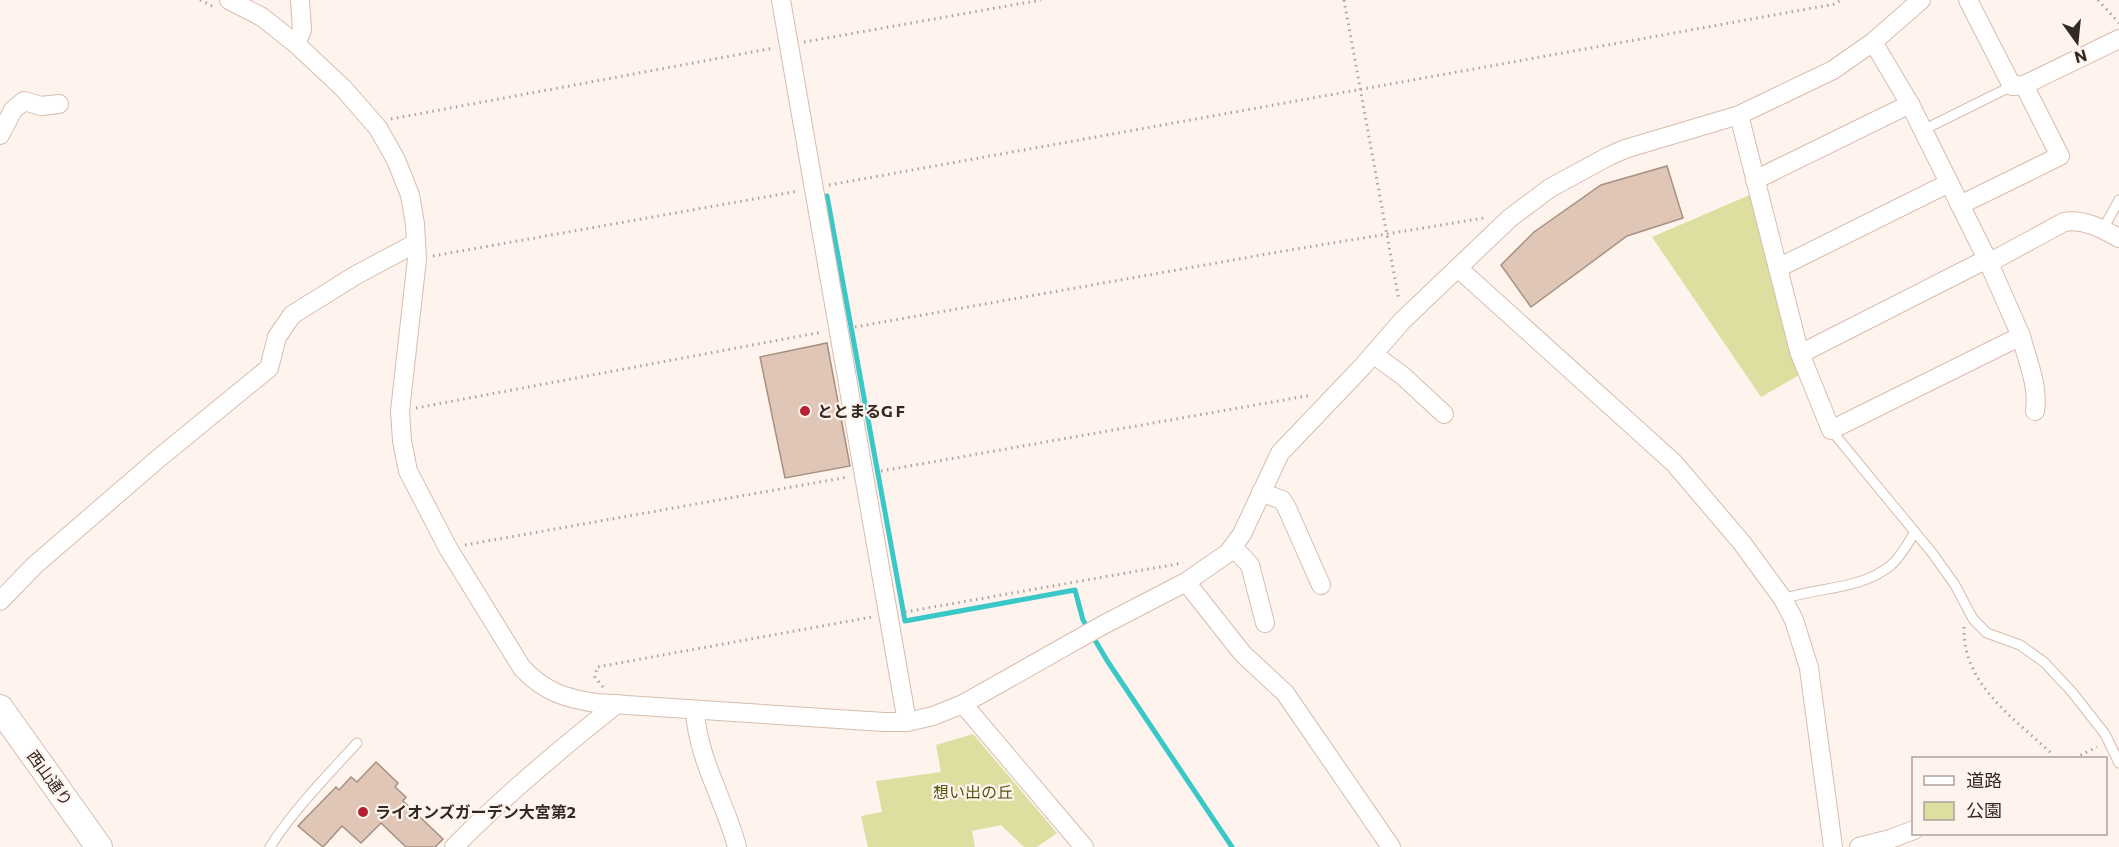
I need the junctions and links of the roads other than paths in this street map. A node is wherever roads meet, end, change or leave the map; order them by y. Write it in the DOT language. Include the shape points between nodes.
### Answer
graph roads {
  1 [pos="300,0"];
  2 [pos="781,0"];
  3 [pos="1920,0"];
  4 [pos="1968,0"];
  5 [pos="224,5"];
  6 [pos="2119,39"];
  7 [pos="1873,42"];
  8 [pos="296,44"];
  9 [pos="2018,85"];
  10 [pos="60,104"];
  11 [pos="1910,104"];
  12 [pos="1739,115"];
  13 [pos="1923,130"];
  14 [pos="1,131"];
  15 [pos="1755,180"];
  16 [pos="1949,183"];
  17 [pos="2119,200"];
  18 [pos="1960,205"];
  19 [pos="2111,234"];
  20 [pos="417,251"];
  21 [pos="1987,260"];
  22 [pos="1458,268"];
  23 [pos="1778,268"];
  24 [pos="2021,336"];
  25 [pos="1373,354"];
  26 [pos="1800,354"];
  27 [pos="2035,411"];
  28 [pos="1444,414"];
  29 [pos="1831,430"];
  30 [pos="1261,492"];
  31 [pos="1915,532"];
  32 [pos="1233,547"];
  33 [pos="1186,582"];
  34 [pos="1321,585"];
  35 [pos="1784,599"];
  36 [pos="0,601"];
  37 [pos="1265,623"];
  38 [pos="617,704"];
  39 [pos="963,704"];
  40 [pos="0,708"];
  41 [pos="695,711"];
  42 [pos="907,722"];
  43 [pos="357,743"];
  44 [pos="2119,764"];
  45 [pos="1912,832"];
  46 [pos="84,837"];
  47 [pos="99,847"];
  48 [pos="270,847"];
  49 [pos="454,847"];
  50 [pos="737,847"];
  51 [pos="1084,847"];
  52 [pos="1391,847"];
  53 [pos="1833,847"];
  54 [pos="1859,847"];
  1 -- 8 [label="street" via="302,30"];
  2 -- 42 [label="street"];
  3 -- 7 [label="street"];
  4 -- 9 [label="street"];
  5 -- 8 [label="street" via="262,17"];
  6 -- 9 [label="street"];
  7 -- 11 [label="street"];
  7 -- 12 [label="street" via="1833,70"];
  8 -- 20 [label="street" via="378,128 410,195"];
  9 -- 13 [label="lane"];
  9 -- 18 [label="street" via="2060,156"];
  10 -- 14 [label="street" via="41,106 24,101 13,110"];
  11 -- 13 [label="street"];
  11 -- 15 [label="street"];
  12 -- 15 [label="street"];
  12 -- 22 [label="street" via="1609,156 1550,188 1510,218"];
  13 -- 16 [label="street"];
  15 -- 23 [label="street"];
  16 -- 18 [label="street"];
  16 -- 23 [label="street"];
  17 -- 19 [label="lane"];
  18 -- 21 [label="street"];
  19 -- 21 [label="street" via="2073,220"];
  20 -- 36 [label="street" via="356,275 292,315 277,337 269,368 35,565"];
  20 -- 38 [label="street" via="400,411 408,471 448,548 522,668 554,692"];
  21 -- 24 [label="street"];
  21 -- 26 [label="street"];
  22 -- 25 [label="street"];
  22 -- 35 [label="street" via="1674,463"];
  23 -- 26 [label="street"];
  24 -- 27 [label="street" via="2036,388"];
  24 -- 29 [label="street"];
  25 -- 28 [label="street"];
  25 -- 30 [label="street" via="1281,453"];
  26 -- 29 [label="street"];
  29 -- 31 [label="lane"];
  30 -- 32 [label="street"];
  30 -- 34 [label="street" via="1282,500 1286,506"];
  31 -- 35 [label="lane" via="1892,565 1875,576"];
  31 -- 44 [label="lane" via="1950,577 1973,619 1987,633 2020,645 2044,662 2109,742"];
  32 -- 33 [label="street"];
  32 -- 37 [label="street" via="1250,565"];
  33 -- 39 [label="street"];
  33 -- 52 [label="street" via="1243,654 1285,693"];
  35 -- 53 [label="street" via="1809,668"];
  38 -- 41 [label="street"];
  38 -- 49 [label="street" via="556,752"];
  39 -- 42 [label="street" via="933,717"];
  39 -- 51 [label="street"];
  40 -- 46 [label="street, 西山通り"];
  41 -- 42 [label="street"];
  41 -- 50 [label="street" via="696,733"];
  43 -- 48 [label="lane"];
  45 -- 54 [label="street"];
  46 -- 47 [label="street, 西山通り"];
}
